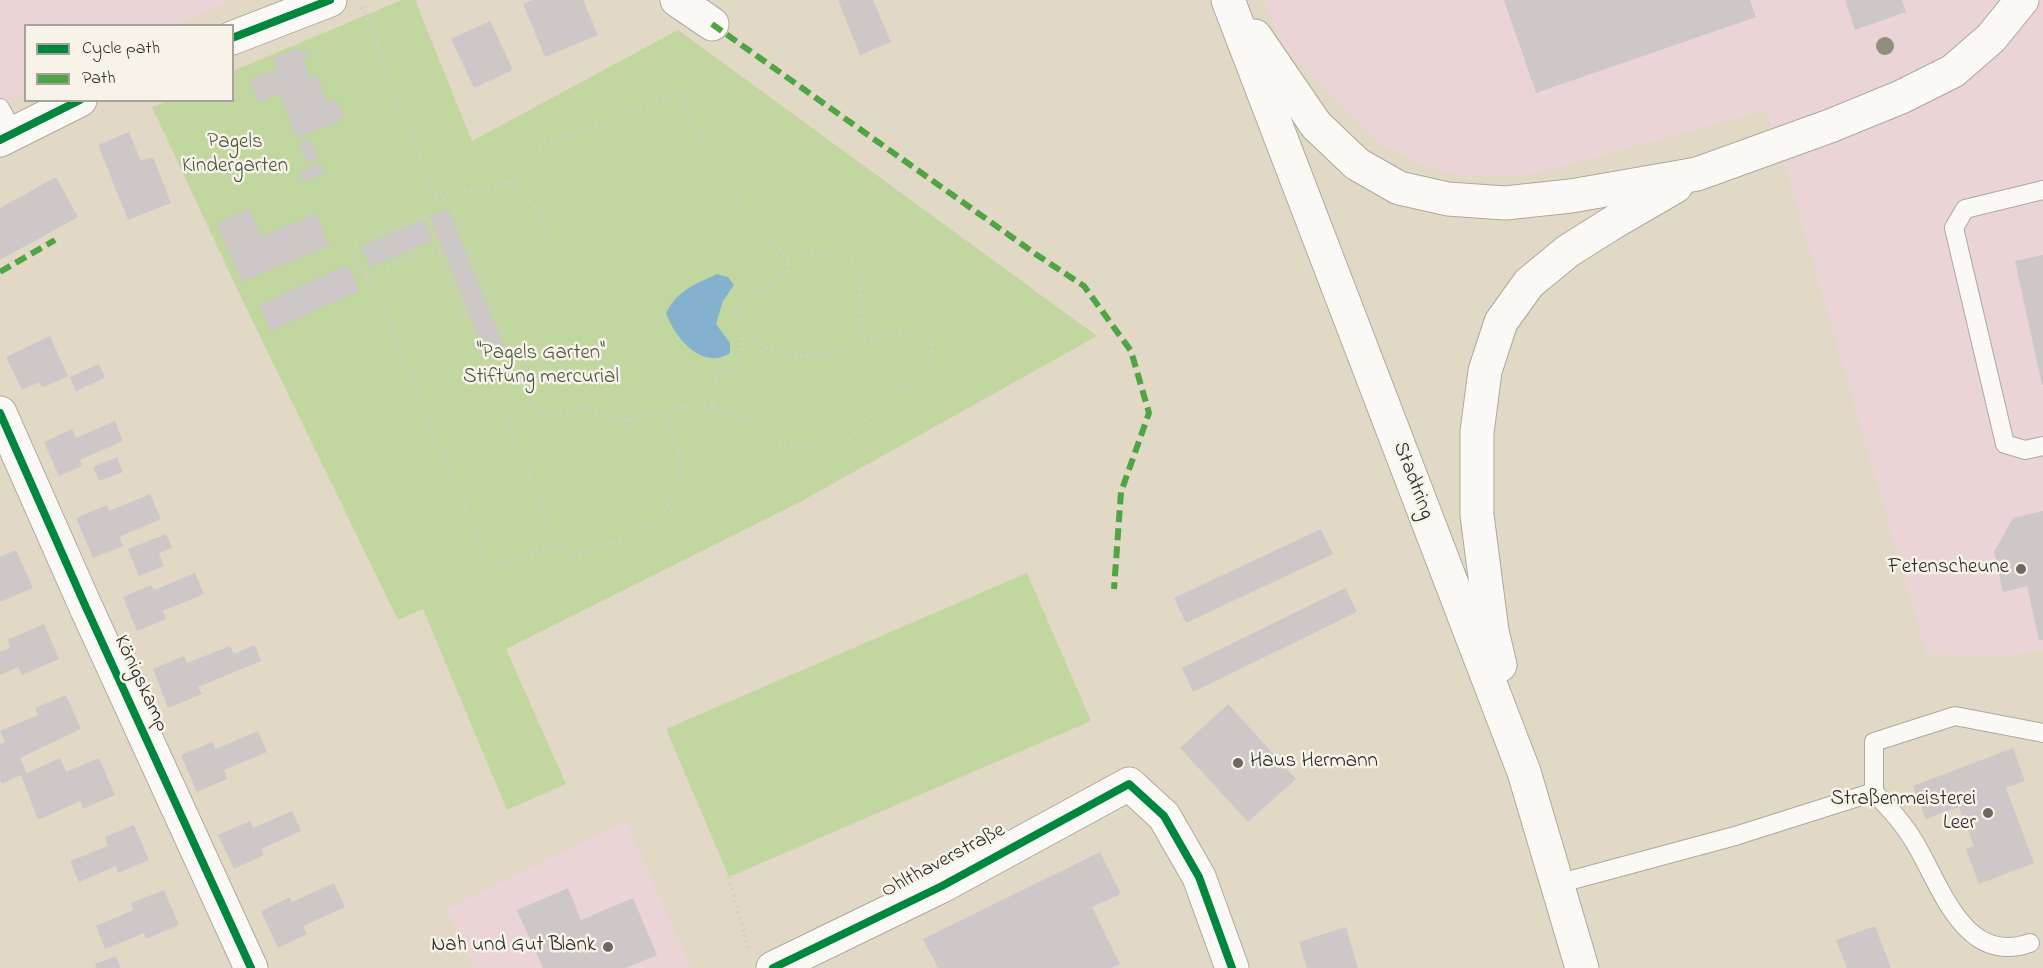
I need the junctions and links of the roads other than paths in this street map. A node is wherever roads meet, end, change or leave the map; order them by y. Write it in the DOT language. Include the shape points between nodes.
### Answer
graph roads {
  1 [pos="330,0"];
  2 [pos="677,0"];
  3 [pos="1229,0"];
  4 [pos="2022,0"];
  5 [pos="712,24"];
  6 [pos="234,37"];
  7 [pos="74,102"];
  8 [pos="4,127"];
  9 [pos="1697,174"];
  10 [pos="2043,190"];
  11 [pos="0,413"];
  12 [pos="2043,446"];
  13 [pos="2043,733"];
  14 [pos="1524,772"];
  15 [pos="1874,792"];
  16 [pos="1557,884"];
  17 [pos="2030,943"];
  18 [pos="762,962"];
  19 [pos="251,968"];
  20 [pos="1232,968"];
  21 [pos="1582,968"];
  1 -- 6 [label="main road"];
  2 -- 5 [label="main road"];
  3 -- 9 [label="main road" via="1316,125 1357,164 1399,188 1448,199 1505,203"];
  3 -- 14 [label="main road, Stadtring"];
  4 -- 9 [label="main road" via="1991,38 1953,71 1850,118"];
  7 -- 8 [label="main road"];
  9 -- 14 [label="main road" via="1568,251 1529,283 1501,322 1485,371 1477,432 1477,515 1492,631"];
  10 -- 12 [label="lane" via="1965,209 1954,228 2005,444 2025,450"];
  11 -- 19 [label="main road, Königskamp"];
  13 -- 15 [label="lane" via="1954,716 1874,742"];
  14 -- 16 [label="main road, Stadtring"];
  15 -- 16 [label="lane" via="1735,836"];
  15 -- 17 [label="lane" via="1914,842 1964,928 1996,946 2017,948"];
  16 -- 21 [label="main road, Stadtring"];
  18 -- 20 [label="main road, Ohlthaverstraße" via="942,886 1128,784 1164,816 1199,877"];
}
